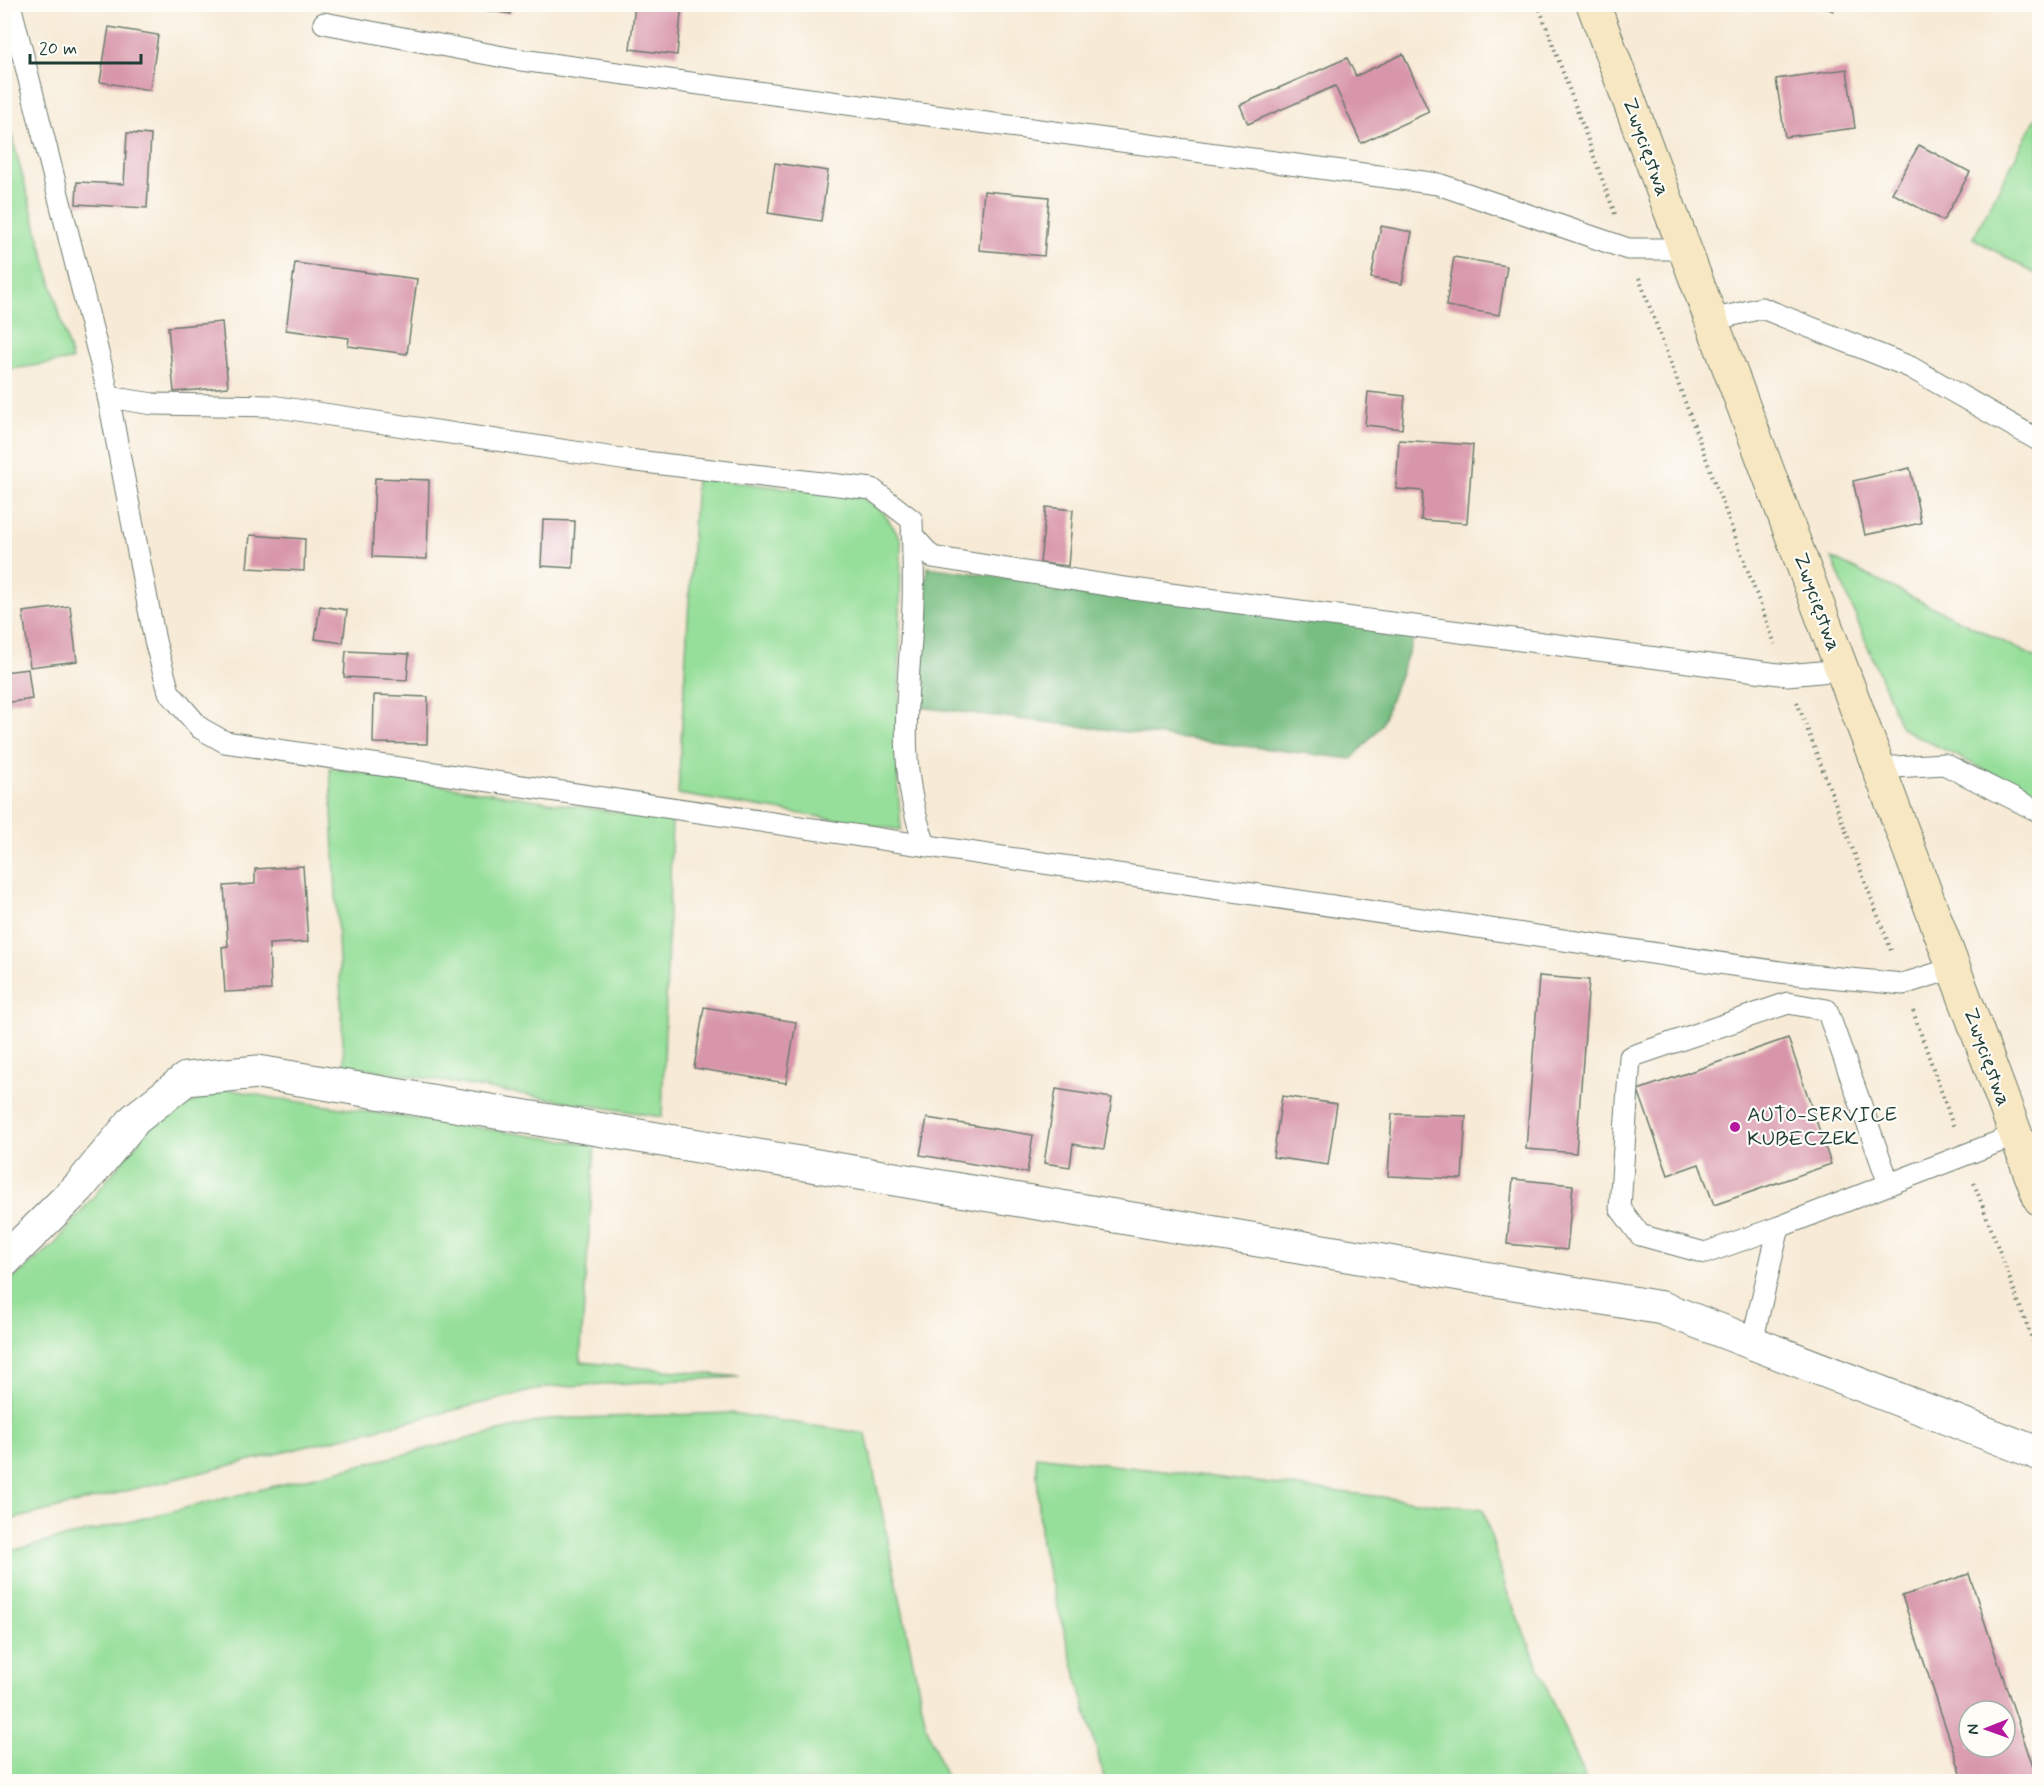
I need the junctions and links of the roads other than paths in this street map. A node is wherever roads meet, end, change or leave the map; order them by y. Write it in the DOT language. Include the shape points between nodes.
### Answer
graph roads {
  1 [pos="10,4"];
  2 [pos="1593,4"];
  3 [pos="324,23"];
  4 [pos="1684,249"];
  5 [pos="1712,320"];
  6 [pos="108,397"];
  7 [pos="2040,441"];
  8 [pos="912,535"];
  9 [pos="1842,670"];
  10 [pos="1879,768"];
  11 [pos="2040,812"];
  12 [pos="925,844"];
  13 [pos="1954,968"];
  14 [pos="2016,1135"];
  15 [pos="1889,1184"];
  16 [pos="2040,1199"];
  17 [pos="1779,1227"];
  18 [pos="4,1261"];
  19 [pos="1752,1342"];
  20 [pos="2040,1454"];
  1 -- 6 [label="lane"];
  2 -- 4 [label="main road, Zwycięstwa"];
  3 -- 4 [label="lane" via="514,59 1437,184 1628,249"];
  4 -- 5 [label="main road, Zwycięstwa"];
  5 -- 7 [label="lane" via="1762,308 1910,367"];
  5 -- 9 [label="main road, Zwycięstwa"];
  6 -- 8 [label="lane" via="153,404 271,406 628,460 872,489 912,520"];
  6 -- 12 [label="lane" via="155,641 170,692 200,728 225,742"];
  8 -- 9 [label="lane" via="932,557 1125,588 1787,675"];
  8 -- 12 [label="lane" via="913,602 904,737 912,812"];
  9 -- 10 [label="main road, Zwycięstwa"];
  10 -- 11 [label="lane" via="1944,764"];
  10 -- 13 [label="main road, Zwycięstwa"];
  12 -- 13 [label="lane" via="1786,973 1903,984"];
  13 -- 14 [label="main road, Zwycięstwa"];
  14 -- 15 [label="lane"];
  14 -- 16 [label="main road, Zwycięstwa"];
  15 -- 17 [label="lane"];
  15 -- 17 [label="lane" via="1827,1010 1788,1003 1630,1056 1620,1208 1640,1235 1705,1253"];
  17 -- 19 [label="lane"];
  18 -- 19 [label="street" via="79,1187 135,1119 186,1079 258,1072 1662,1308"];
  19 -- 20 [label="street"];
}
